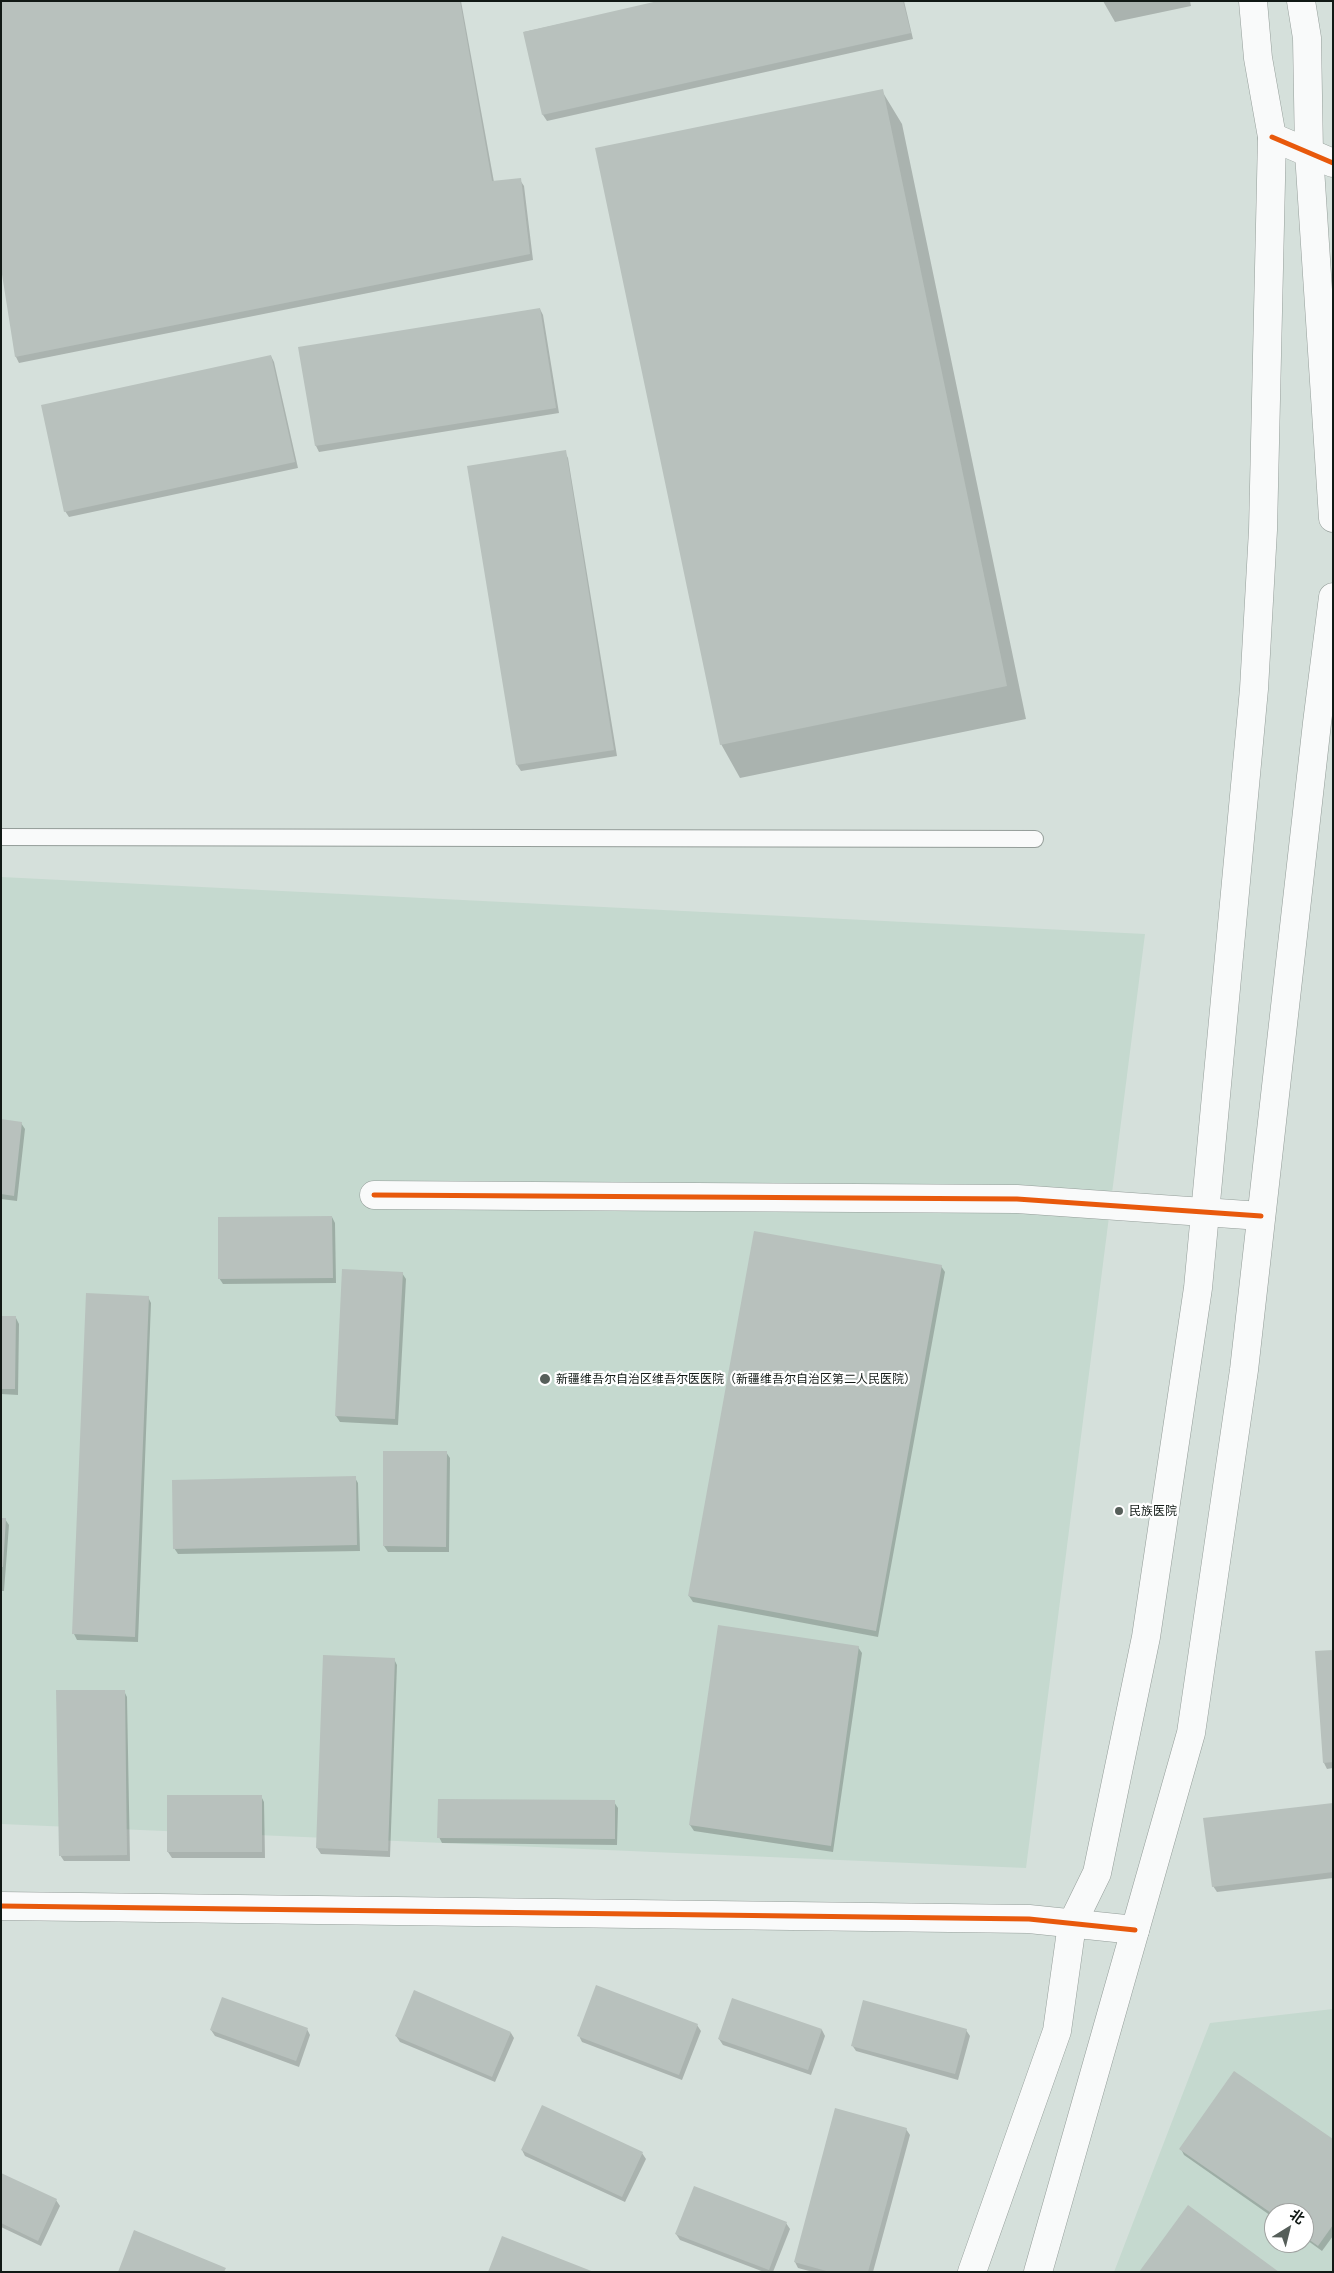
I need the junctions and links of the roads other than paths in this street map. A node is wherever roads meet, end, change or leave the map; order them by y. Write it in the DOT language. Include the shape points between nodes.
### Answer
graph roads {
  1 [pos="1253,1"];
  2 [pos="1302,1"];
  3 [pos="1272,136"];
  4 [pos="1321,158"];
  5 [pos="1333,518"];
  6 [pos="1333,597"];
  7 [pos="1,837"];
  8 [pos="1035,839"];
  9 [pos="374,1194"];
  10 [pos="1206,1212"];
  11 [pos="1261,1216"];
  12 [pos="1,1906"];
  13 [pos="1072,1924"];
  14 [pos="1135,1930"];
  15 [pos="972,2272"];
  16 [pos="1038,2272"];
  1 -- 3 [label="main road" via="1258,58"];
  2 -- 4 [label="main road"];
  3 -- 4 [label="main road"];
  3 -- 10 [label="main road" via="1263,530 1254,689"];
  4 -- 5 [label="main road"];
  6 -- 11 [label="main road"];
  7 -- 8 [label="lane"];
  9 -- 10 [label="main road" via="1017,1199"];
  10 -- 11 [label="main road"];
  10 -- 13 [label="main road" via="1198,1288 1146,1637 1097,1872"];
  11 -- 14 [label="main road" via="1244,1370 1191,1733"];
  12 -- 13 [label="main road" via="1028,1919"];
  13 -- 14 [label="main road"];
  13 -- 15 [label="main road" via="1057,2030"];
  14 -- 16 [label="main road"];
}
